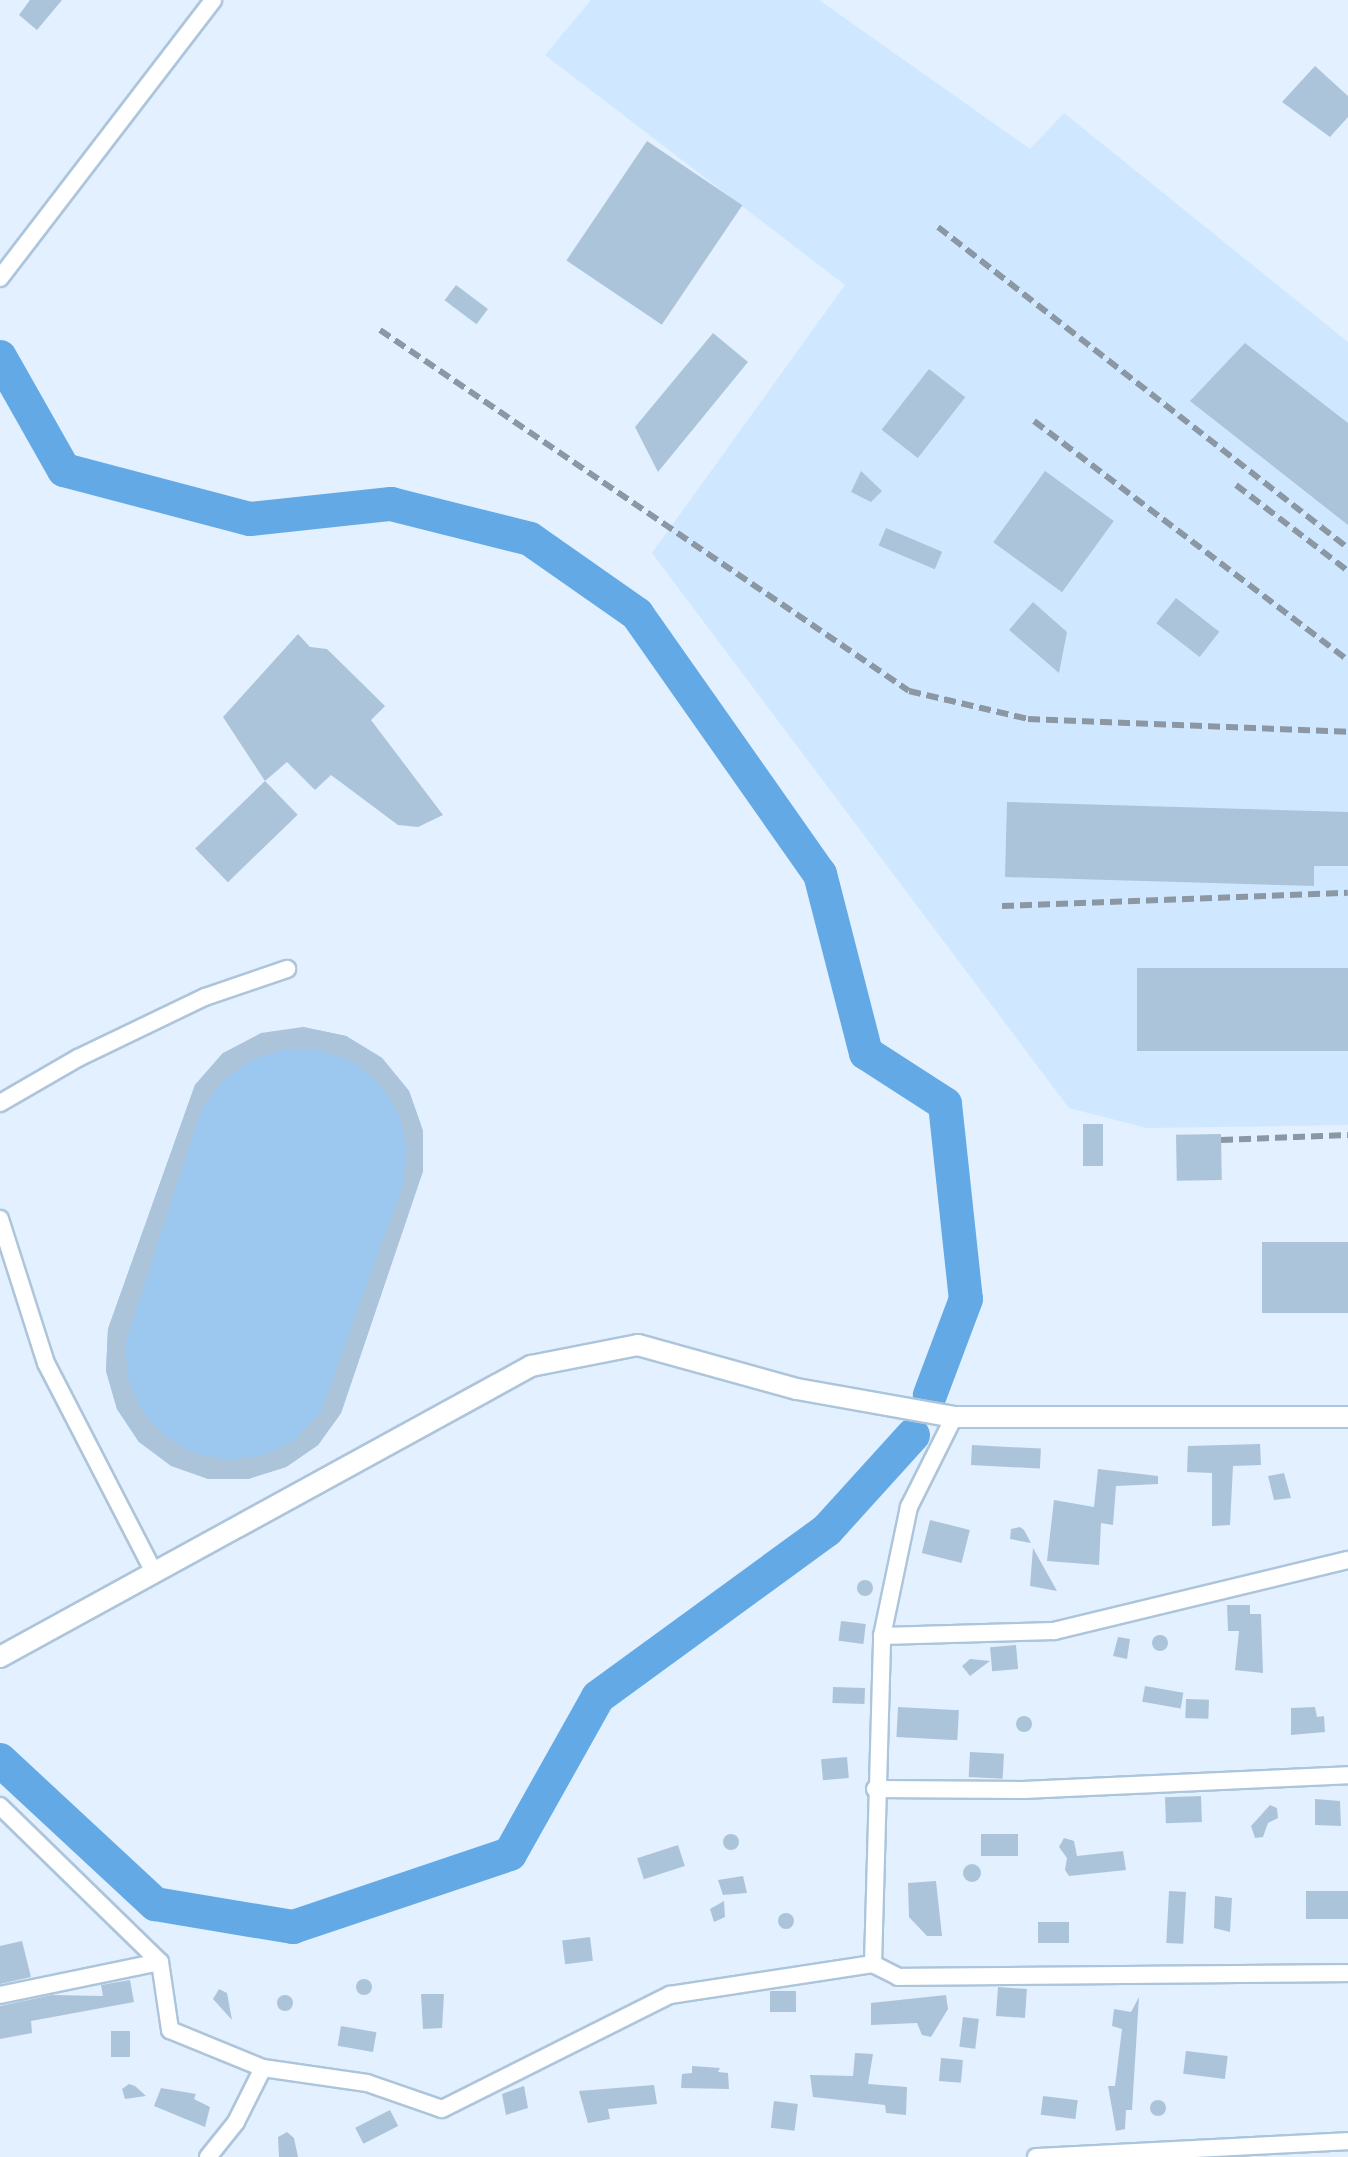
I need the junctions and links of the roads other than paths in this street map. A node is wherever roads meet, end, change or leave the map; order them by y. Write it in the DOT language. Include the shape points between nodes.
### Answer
graph roads {
  1 [pos="213,0"];
  2 [pos="0,278"];
  3 [pos="287,969"];
  4 [pos="0,1103"];
  5 [pos="0,1219"];
  6 [pos="954,1417"];
  7 [pos="1348,1417"];
  8 [pos="1348,1560"];
  9 [pos="155,1574"];
  10 [pos="882,1636"];
  11 [pos="0,1657"];
  12 [pos="1348,1775"];
  13 [pos="875,1789"];
  14 [pos="0,1806"];
  15 [pos="160,1962"];
  16 [pos="873,1964"];
  17 [pos="1348,1973"];
  18 [pos="0,1995"];
  19 [pos="263,2068"];
  20 [pos="1348,2141"];
  21 [pos="208,2157"];
  22 [pos="1036,2157"];
  1 -- 2 [label="street"];
  3 -- 4 [label="street" via="205,997 78,1058"];
  5 -- 9 [label="street" via="46,1363"];
  6 -- 7 [label="street"];
  6 -- 9 [label="street" via="797,1389 638,1345 531,1366"];
  6 -- 10 [label="street" via="909,1507"];
  8 -- 10 [label="street" via="1054,1631"];
  9 -- 11 [label="street"];
  10 -- 13 [label="street"];
  12 -- 13 [label="street" via="1023,1790"];
  13 -- 16 [label="street"];
  14 -- 15 [label="street"];
  15 -- 18 [label="street"];
  15 -- 19 [label="street" via="170,2030"];
  16 -- 17 [label="street" via="898,1977"];
  16 -- 19 [label="street" via="670,1995 442,2109 367,2083"];
  19 -- 21 [label="street" via="236,2122"];
  20 -- 22 [label="street"];
}
